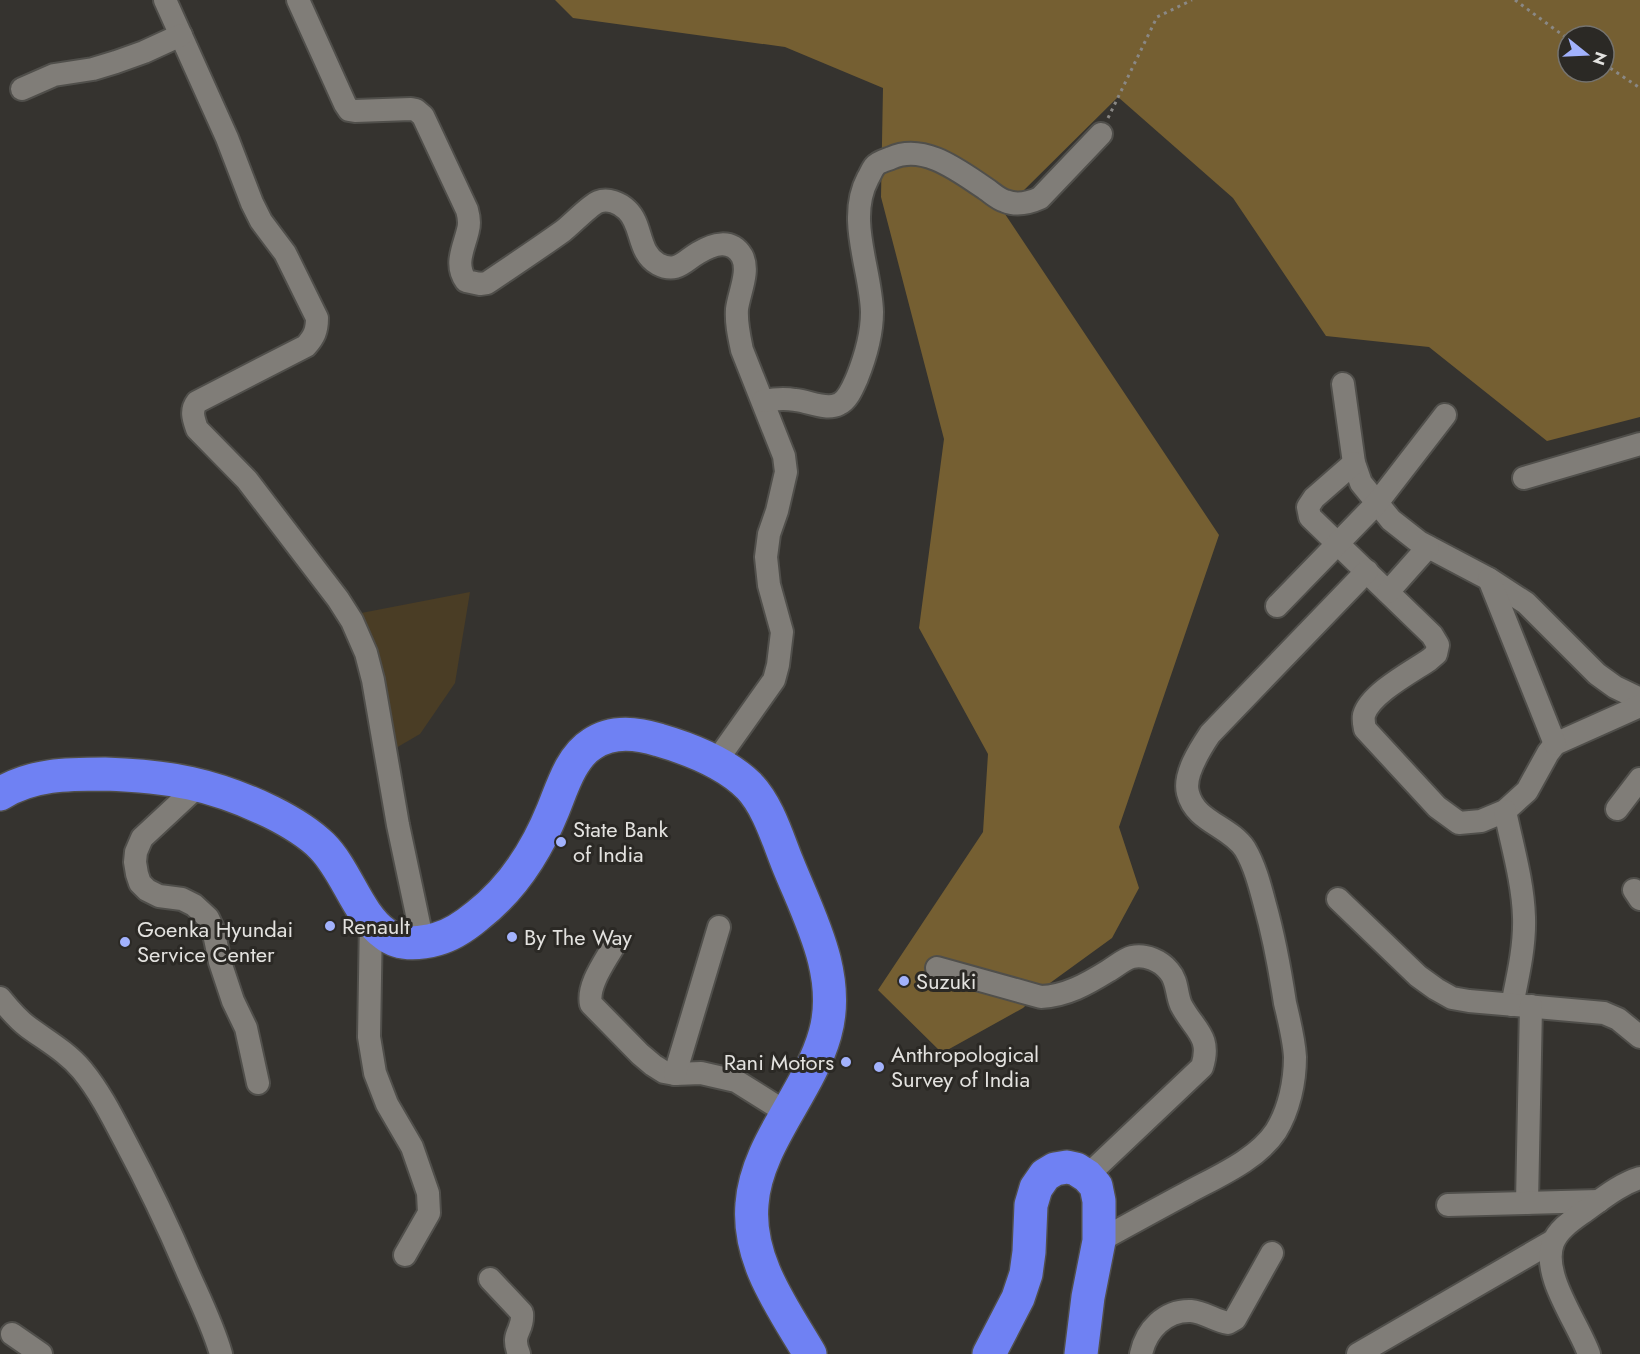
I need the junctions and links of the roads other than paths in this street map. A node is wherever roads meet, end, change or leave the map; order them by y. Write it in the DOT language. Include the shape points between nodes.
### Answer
graph roads {
  1 [pos="165,0"];
  2 [pos="298,0"];
  3 [pos="181,35"];
  4 [pos="22,89"];
  5 [pos="1101,134"];
  6 [pos="1343,384"];
  7 [pos="763,401"];
  8 [pos="1445,415"];
  9 [pos="1640,444"];
  10 [pos="1354,463"];
  11 [pos="1524,478"];
  12 [pos="1377,503"];
  13 [pos="1338,543"];
  14 [pos="1428,548"];
  15 [pos="1366,571"];
  16 [pos="1490,579"];
  17 [pos="1388,592"];
  18 [pos="1277,606"];
  19 [pos="1640,700"];
  20 [pos="1556,744"];
  21 [pos="715,763"];
  22 [pos="1640,778"];
  23 [pos="199,785"];
  24 [pos="0,794"];
  25 [pos="1617,809"];
  26 [pos="1505,811"];
  27 [pos="1338,899"];
  28 [pos="370,920"];
  29 [pos="719,927"];
  30 [pos="423,943"];
  31 [pos="613,947"];
  32 [pos="937,968"];
  33 [pos="0,998"];
  34 [pos="1522,1005"];
  35 [pos="1640,1037"];
  36 [pos="675,1074"];
  37 [pos="258,1083"];
  38 [pos="787,1113"];
  39 [pos="1087,1176"];
  40 [pos="1640,1178"];
  41 [pos="1599,1202"];
  42 [pos="1527,1203"];
  43 [pos="1448,1205"];
  44 [pos="1099,1241"];
  45 [pos="1553,1241"];
  46 [pos="1272,1252"];
  47 [pos="405,1255"];
  48 [pos="490,1279"];
  49 [pos="12,1334"];
  50 [pos="42,1354"];
  51 [pos="221,1354"];
  52 [pos="519,1354"];
  53 [pos="810,1354"];
  54 [pos="989,1354"];
  55 [pos="1081,1354"];
  56 [pos="1142,1354"];
  57 [pos="1358,1354"];
  58 [pos="1589,1354"];
  1 -- 3 [label="street"];
  2 -- 7 [label="street" via="349,110 411,109 423,116 467,210 468,229 460,260 464,280 487,283 563,231 597,202 610,201 629,211 648,255 662,266 673,268 721,243 730,245 745,264 738,309 739,335 747,366"];
  3 -- 4 [label="street" via="116,62 54,75"];
  3 -- 30 [label="street" via="252,203 285,253 317,318 317,329 306,346 197,402 193,407 194,422 248,480 352,621 373,680"];
  5 -- 7 [label="street" via="1040,198 1027,203 1004,201 931,157 906,153 875,166 864,185 859,207 872,324 862,366 851,391 841,404 830,407 780,398"];
  6 -- 10 [label="street"];
  7 -- 21 [label="street" via="784,456 786,472 766,557 782,632 778,665 774,680"];
  8 -- 12 [label="street"];
  9 -- 11 [label="street"];
  10 -- 12 [label="street" via="1361,483"];
  10 -- 13 [label="street" via="1308,507 1310,516"];
  12 -- 13 [label="street"];
  12 -- 14 [label="street" via="1390,520"];
  13 -- 15 [label="street"];
  13 -- 18 [label="street"];
  14 -- 16 [label="street"];
  14 -- 17 [label="street"];
  15 -- 17 [label="street"];
  15 -- 44 [label="street" via="1210,734 1190,772 1187,790 1200,814 1244,848 1261,888 1295,1055 1287,1106 1275,1131 1244,1161"];
  16 -- 19 [label="street" via="1526,603 1598,674"];
  16 -- 20 [label="street"];
  17 -- 26 [label="street" via="1438,645 1436,654 1381,693 1368,707 1363,717 1365,729 1437,807 1459,823 1481,821"];
  19 -- 20 [label="street"];
  20 -- 26 [label="street" via="1527,791"];
  21 -- 30 [label="highway" via="658,739 632,734 610,735 590,744 576,760 536,848 500,897 448,936"];
  21 -- 38 [label="highway" via="751,788 764,807 815,929 824,961 829,987 826,1030 808,1078"];
  22 -- 25 [label="street"];
  23 -- 24 [label="highway" via="147,776 74,774 17,784"];
  23 -- 28 [label="highway" via="243,798 305,831 341,869"];
  23 -- 37 [label="street" via="142,838 136,852 137,874 147,890 182,899 208,918 233,1001 246,1028"];
  26 -- 34 [label="street" via="1524,918"];
  27 -- 34 [label="street" via="1436,989 1452,998"];
  28 -- 30 [label="highway" via="394,940"];
  28 -- 47 [label="street" via="369,1028 375,1073 387,1104 412,1147 428,1193 429,1213"];
  29 -- 36 [label="street"];
  31 -- 36 [label="street" via="591,989 591,1004 653,1065"];
  32 -- 39 [label="street" via="1041,997 1070,991 1132,957 1147,957 1169,970 1180,1004 1204,1041 1206,1055 1202,1067"];
  33 -- 51 [label="street" via="21,1022 64,1052 101,1097 168,1226"];
  34 -- 35 [label="street" via="1604,1013"];
  34 -- 42 [label="street"];
  36 -- 38 [label="street" via="701,1073 736,1081"];
  38 -- 53 [label="highway" via="757,1177 752,1228 765,1276"];
  39 -- 44 [label="highway" via="1096,1186 1099,1201"];
  39 -- 54 [label="highway" via="1076,1169 1055,1168 1036,1188 1031,1205 1026,1274"];
  40 -- 41 [label="street"];
  41 -- 42 [label="street"];
  41 -- 45 [label="street" via="1567,1225"];
  42 -- 43 [label="street"];
  44 -- 55 [label="highway"];
  45 -- 57 [label="street"];
  45 -- 58 [label="street" via="1550,1258 1554,1278"];
  46 -- 56 [label="street" via="1235,1319 1228,1323 1192,1311 1166,1316 1149,1334"];
  48 -- 52 [label="street" via="522,1313 515,1339"];
  49 -- 50 [label="street"];
}
